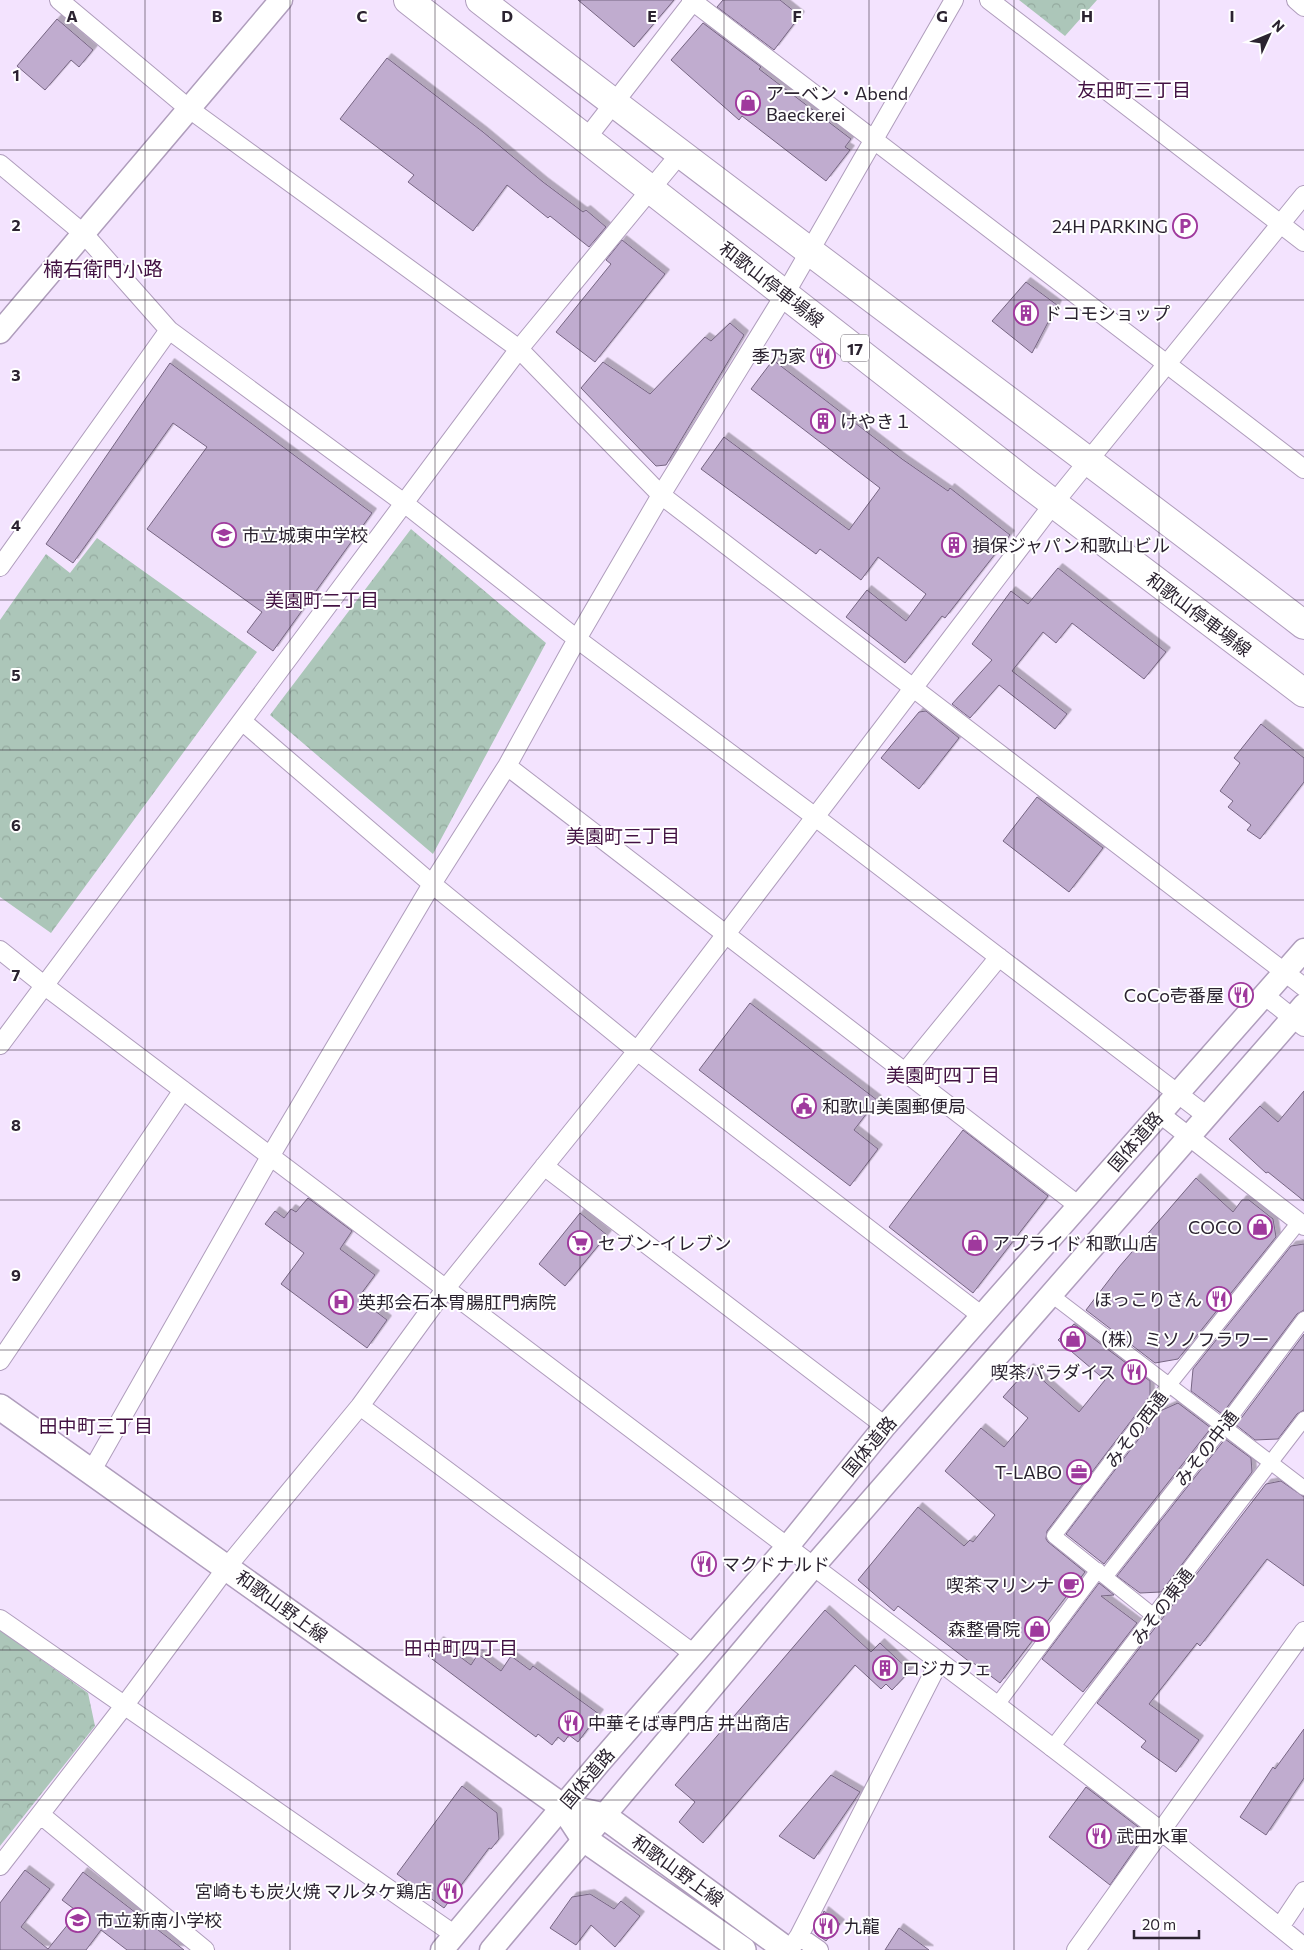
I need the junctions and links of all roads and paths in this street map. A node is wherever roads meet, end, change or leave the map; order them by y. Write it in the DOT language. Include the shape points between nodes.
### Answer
graph roads {
  1 [pos="60,0"];
  2 [pos="281,0"];
  3 [pos="408,0"];
  4 [pos="480,0"];
  5 [pos="692,0"];
  6 [pos="954,0"];
  7 [pos="989,0"];
  8 [pos="1296,0"];
  9 [pos="1304,8"];
  10 [pos="613,103"];
  11 [pos="188,108"];
  12 [pos="586,139"];
  13 [pos="874,140"];
  14 [pos="679,155"];
  15 [pos="0,164"];
  16 [pos="652,190"];
  17 [pos="1304,195"];
  18 [pos="1281,225"];
  19 [pos="84,234"];
  20 [pos="1304,242"];
  21 [pos="810,252"];
  22 [pos="785,294"];
  23 [pos="169,330"];
  24 [pos="0,332"];
  25 [pos="519,350"];
  26 [pos="1167,364"];
  27 [pos="1089,459"];
  28 [pos="1304,470"];
  29 [pos="661,495"];
  30 [pos="1054,503"];
  31 [pos="404,504"];
  32 [pos="2,559"];
  33 [pos="1304,625"];
  34 [pos="577,639"];
  35 [pos="912,688"];
  36 [pos="1304,693"];
  37 [pos="242,721"];
  38 [pos="507,766"];
  39 [pos="814,816"];
  40 [pos="432,884"];
  41 [pos="725,934"];
  42 [pos="0,950"];
  43 [pos="1304,950"];
  44 [pos="999,957"];
  45 [pos="1284,972"];
  46 [pos="45,986"];
  47 [pos="1304,986"];
  48 [pos="1264,995"];
  49 [pos="1300,1016"];
  50 [pos="0,1045"];
  51 [pos="637,1051"];
  52 [pos="905,1072"];
  53 [pos="183,1090"];
  54 [pos="1177,1094"];
  55 [pos="1160,1114"];
  56 [pos="1207,1116"];
  57 [pos="1188,1137"];
  58 [pos="271,1156"];
  59 [pos="544,1166"];
  60 [pos="1078,1206"];
  61 [pos="1302,1224"];
  62 [pos="446,1288"];
  63 [pos="1050,1294"];
  64 [pos="982,1316"];
  65 [pos="1304,1319"];
  66 [pos="0,1361"];
  67 [pos="1169,1385"];
  68 [pos="360,1406"];
  69 [pos="0,1407"];
  70 [pos="1304,1419"];
  71 [pos="885,1426"];
  72 [pos="1224,1426"];
  73 [pos="1271,1462"];
  74 [pos="91,1472"];
  75 [pos="1304,1488"];
  76 [pos="788,1546"];
  77 [pos="227,1566"];
  78 [pos="813,1567"];
  79 [pos="1102,1573"];
  80 [pos="1154,1616"];
  81 [pos="0,1619"];
  82 [pos="1304,1631"];
  83 [pos="694,1654"];
  84 [pos="939,1662"];
  85 [pos="997,1705"];
  86 [pos="124,1706"];
  87 [pos="1051,1749"];
  88 [pos="562,1807"];
  89 [pos="41,1815"];
  90 [pos="604,1816"];
  91 [pos="1161,1831"];
  92 [pos="584,1839"];
  93 [pos="0,1866"];
  94 [pos="1304,1891"];
  95 [pos="1280,1927"];
  96 [pos="448,1942"];
  97 [pos="792,1945"];
  98 [pos="1304,1947"];
  99 [pos="205,1950"];
  100 [pos="491,1950"];
  101 [pos="743,1950"];
  102 [pos="819,1950"];
  103 [pos="1076,1950"];
  1 -- 11 [label="street"];
  2 -- 11 [label="street"];
  3 -- 12 [label="main road, 和歌山停車場線 / 17"];
  4 -- 10 [label="main road"];
  5 -- 10 [label="street"];
  5 -- 13 [label="street"];
  6 -- 13 [label="street"];
  7 -- 18 [label="street"];
  8 -- 9 [label="street"];
  10 -- 12 [label="street"];
  10 -- 14 [label="main road"];
  11 -- 19 [label="street"];
  11 -- 25 [label="street"];
  12 -- 16 [label="main road, 和歌山停車場線 / 17"];
  13 -- 21 [label="street"];
  13 -- 26 [label="street"];
  14 -- 16 [label="street"];
  14 -- 21 [label="main road"];
  15 -- 19 [label="street"];
  16 -- 22 [label="main road, 和歌山停車場線 / 17"];
  16 -- 25 [label="street"];
  17 -- 18 [label="street"];
  18 -- 20 [label="street"];
  18 -- 26 [label="street"];
  19 -- 23 [label="street"];
  19 -- 24 [label="street"];
  21 -- 22 [label="street"];
  21 -- 27 [label="main road"];
  22 -- 29 [label="street"];
  22 -- 30 [label="main road, 和歌山停車場線 / 17"];
  23 -- 31 [label="street"];
  23 -- 32 [label="street"];
  25 -- 29 [label="street"];
  25 -- 31 [label="street"];
  26 -- 27 [label="street"];
  26 -- 28 [label="street"];
  27 -- 30 [label="street"];
  27 -- 33 [label="main road"];
  29 -- 34 [label="street"];
  29 -- 35 [label="street"];
  30 -- 35 [label="street"];
  30 -- 36 [label="main road, 和歌山停車場線 / 17"];
  31 -- 34 [label="street"];
  31 -- 37 [label="street"];
  34 -- 38 [label="street"];
  34 -- 39 [label="street"];
  35 -- 39 [label="street"];
  35 -- 45 [label="street"];
  37 -- 40 [label="street"];
  37 -- 46 [label="street"];
  38 -- 40 [label="street"];
  38 -- 41 [label="street"];
  39 -- 41 [label="street"];
  39 -- 44 [label="street"];
  40 -- 51 [label="street"];
  40 -- 58 [label="street"];
  41 -- 51 [label="street"];
  41 -- 52 [label="street"];
  42 -- 46 [label="street"];
  43 -- 45 [label="street, 国体道路"];
  44 -- 52 [label="street"];
  44 -- 54 [label="street"];
  45 -- 47 [label="street"];
  45 -- 48 [label="street, 国体道路"];
  46 -- 50 [label="street"];
  46 -- 53 [label="street"];
  48 -- 49 [label="street"];
  48 -- 54 [label="street, 国体道路"];
  49 -- 56 [label="street, 国体道路"];
  51 -- 59 [label="street"];
  51 -- 64 [label="street"];
  52 -- 60 [label="street"];
  53 -- 58 [label="street"];
  53 -- 66 [label="street"];
  54 -- 55 [label="street, 国体道路"];
  54 -- 56 [label="street"];
  55 -- 57 [label="street"];
  55 -- 60 [label="street, 国体道路"];
  56 -- 57 [label="street, 国体道路"];
  57 -- 61 [label="street"];
  57 -- 63 [label="street, 国体道路"];
  58 -- 62 [label="street"];
  58 -- 74 [label="street"];
  59 -- 62 [label="street"];
  59 -- 71 [label="street"];
  60 -- 64 [label="street, 国体道路"];
  61 -- 67 [label="street, みその西通"];
  62 -- 68 [label="street"];
  62 -- 76 [label="street"];
  63 -- 67 [label="street"];
  63 -- 78 [label="street, 国体道路"];
  64 -- 71 [label="street, 国体道路"];
  65 -- 72 [label="street, みその中通"];
  67 -- 72 [label="street"];
  67 -- 79 [label="street, みその西通" via="1054,1536"];
  68 -- 77 [label="street"];
  68 -- 83 [label="street"];
  69 -- 74 [label="main road, 和歌山野上線"];
  70 -- 73 [label="street, みその東通"];
  71 -- 76 [label="street, 国体道路"];
  72 -- 73 [label="street"];
  72 -- 79 [label="street, みその中通"];
  73 -- 75 [label="street"];
  73 -- 80 [label="street, みその東通"];
  74 -- 77 [label="main road, 和歌山野上線"];
  76 -- 78 [label="street"];
  76 -- 83 [label="street, 国体道路"];
  77 -- 86 [label="street"];
  77 -- 88 [label="main road, 和歌山野上線"];
  78 -- 84 [label="street"];
  78 -- 90 [label="street, 国体道路"];
  79 -- 80 [label="street, みその西通"];
  79 -- 85 [label="street, みその中通"];
  80 -- 87 [label="street, みその東通"];
  81 -- 86 [label="street"];
  82 -- 91 [label="street"];
  83 -- 88 [label="street, 国体道路"];
  84 -- 85 [label="street"];
  84 -- 97 [label="street"];
  85 -- 87 [label="street"];
  86 -- 89 [label="street"];
  86 -- 96 [label="street"];
  87 -- 91 [label="street"];
  88 -- 90 [label="main road, 和歌山野上線"];
  88 -- 92 [label="main road, 和歌山野上線"];
  88 -- 96 [label="street, 国体道路"];
  89 -- 93 [label="street"];
  89 -- 99 [label="street"];
  90 -- 92 [label="street, 国体道路"];
  90 -- 97 [label="main road, 和歌山野上線"];
  91 -- 95 [label="street"];
  91 -- 103 [label="street"];
  92 -- 100 [label="street, 国体道路"];
  92 -- 101 [label="main road, 和歌山野上線"];
  94 -- 95 [label="street"];
  95 -- 98 [label="street"];
  97 -- 102 [label="street"];
}
